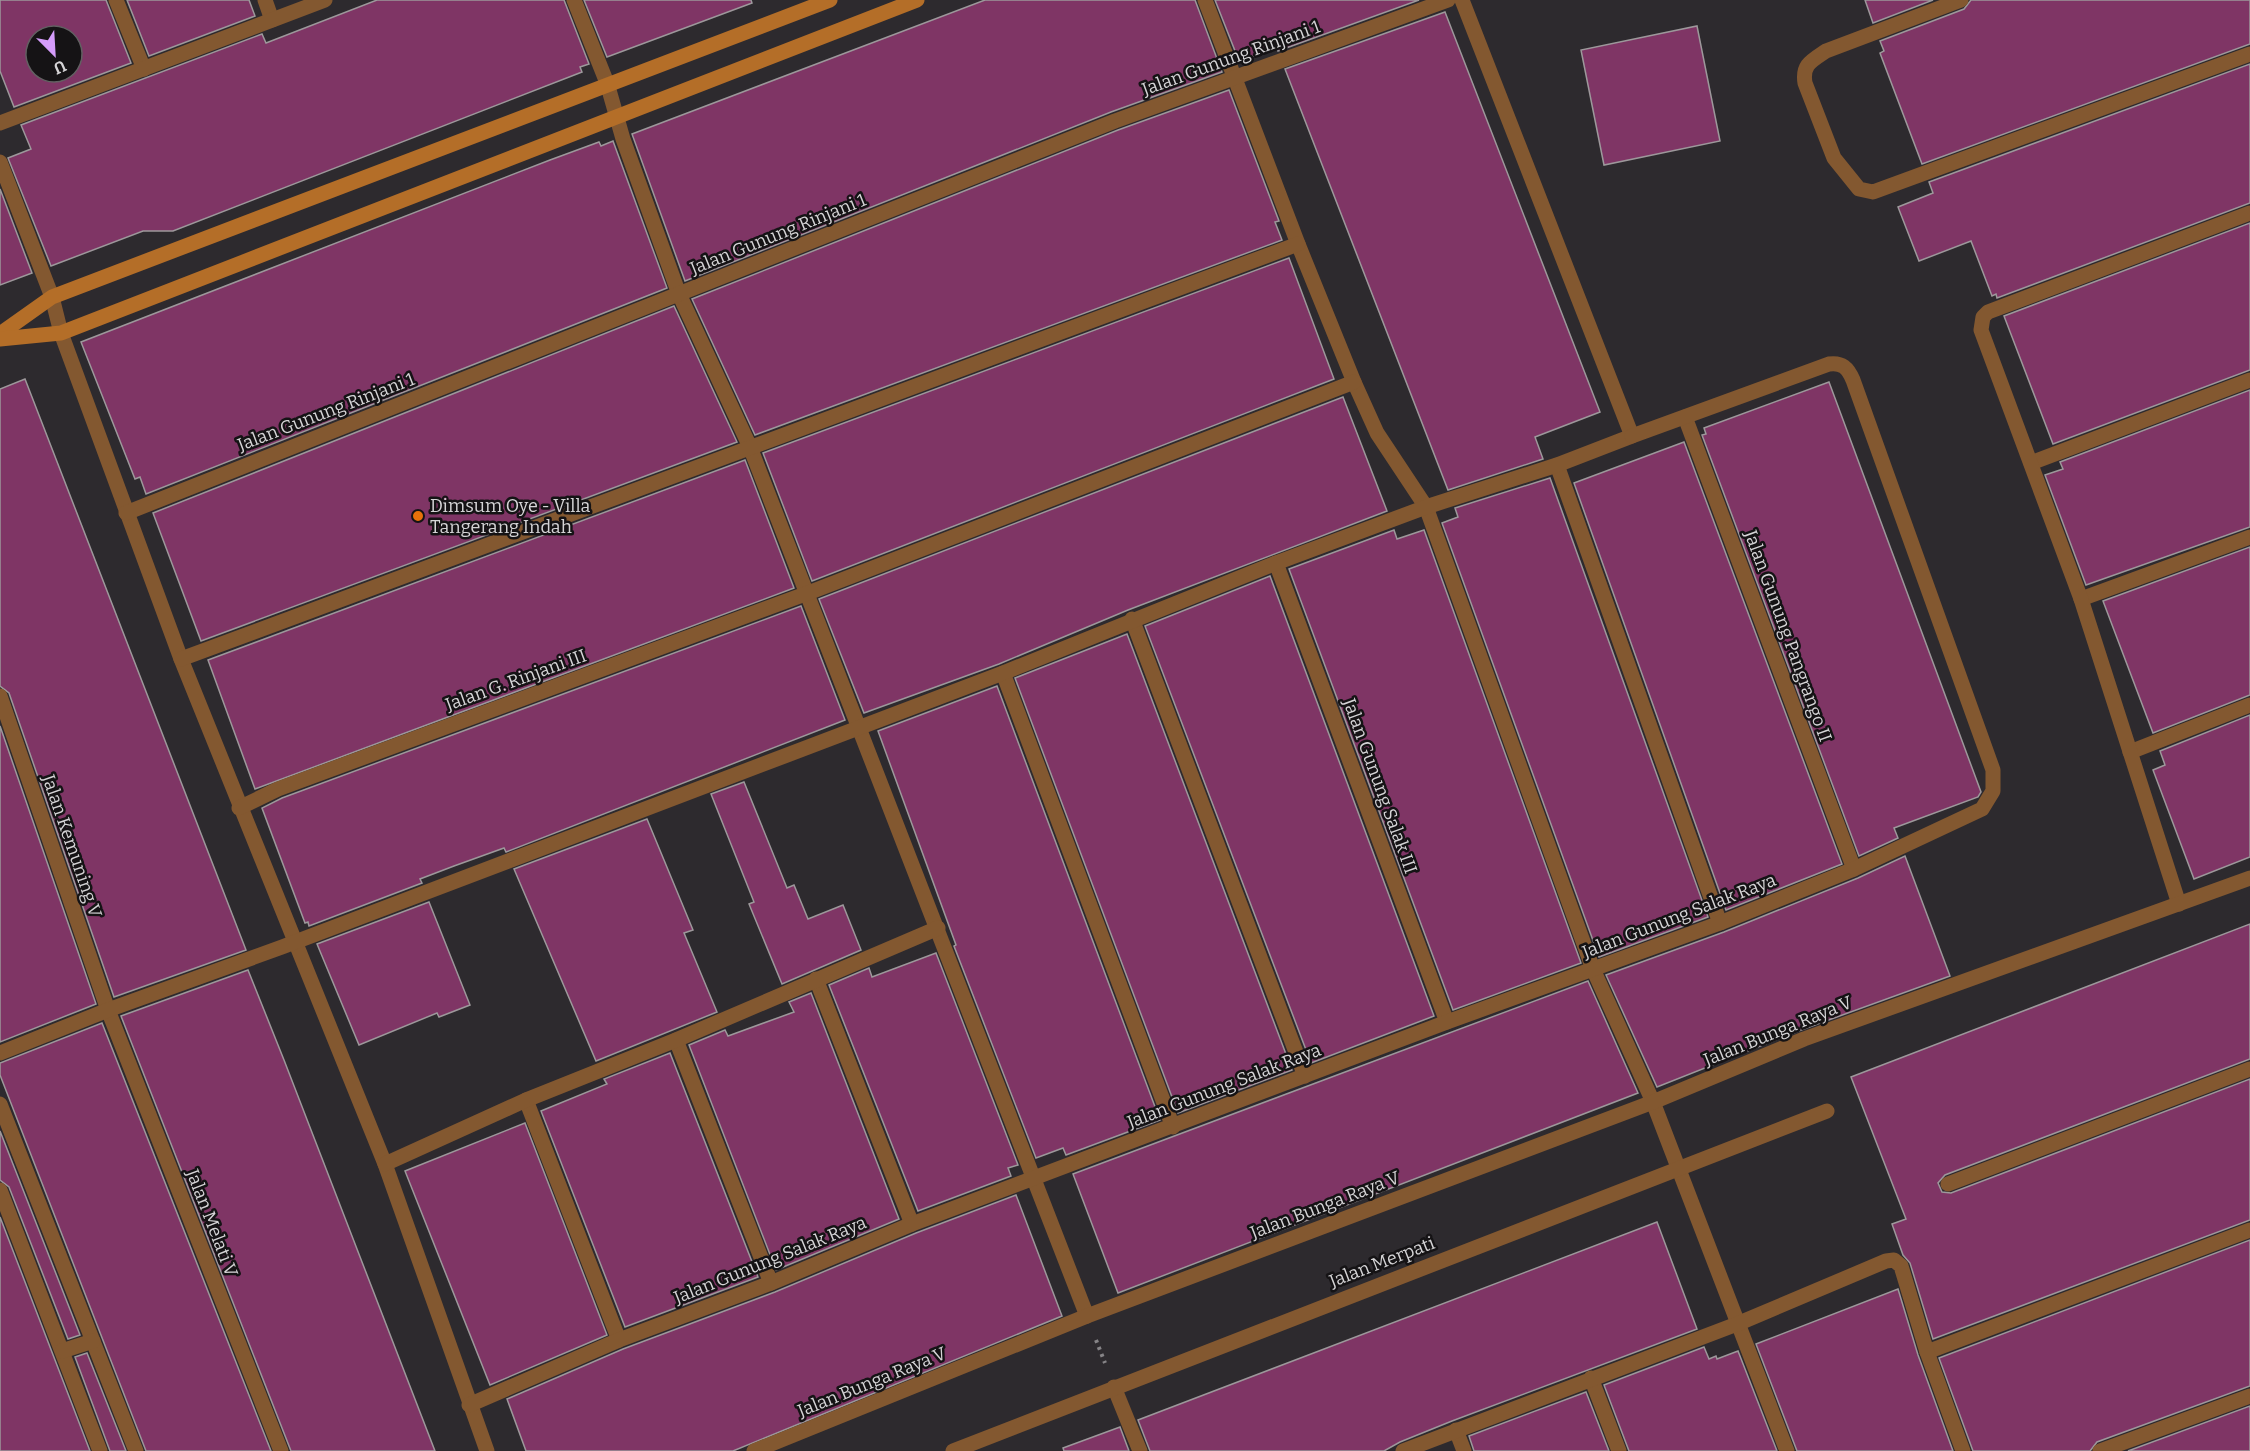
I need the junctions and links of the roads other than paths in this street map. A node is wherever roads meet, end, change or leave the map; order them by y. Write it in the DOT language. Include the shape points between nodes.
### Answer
graph roads {
  1 [pos="116,0"];
  2 [pos="265,0"];
  3 [pos="325,0"];
  4 [pos="574,0"];
  5 [pos="830,0"];
  6 [pos="917,0"];
  7 [pos="1205,0"];
  8 [pos="1448,0"];
  9 [pos="1462,0"];
  10 [pos="1961,0"];
  11 [pos="273,20"];
  12 [pos="2250,54"];
  13 [pos="144,69"];
  14 [pos="1236,77"];
  15 [pos="607,83"];
  16 [pos="616,119"];
  17 [pos="0,123"];
  18 [pos="0,162"];
  19 [pos="2250,213"];
  20 [pos="1298,244"];
  21 [pos="679,294"];
  22 [pos="52,297"];
  23 [pos="62,333"];
  24 [pos="0,334"];
  25 [pos="0,339"];
  26 [pos="2250,380"];
  27 [pos="1354,382"];
  28 [pos="1685,417"];
  29 [pos="1632,436"];
  30 [pos="750,447"];
  31 [pos="2031,463"];
  32 [pos="1557,465"];
  33 [pos="1426,507"];
  34 [pos="126,513"];
  35 [pos="2250,537"];
  36 [pos="1276,563"];
  37 [pos="808,593"];
  38 [pos="2081,599"];
  39 [pos="1132,619"];
  40 [pos="181,659"];
  41 [pos="1004,673"];
  42 [pos="0,696"];
  43 [pos="2250,705"];
  44 [pos="861,728"];
  45 [pos="2130,752"];
  46 [pos="239,808"];
  47 [pos="1854,869"];
  48 [pos="2250,878"];
  49 [pos="2179,904"];
  50 [pos="1720,923"];
  51 [pos="938,928"];
  52 [pos="294,943"];
  53 [pos="1593,969"];
  54 [pos="816,979"];
  55 [pos="108,1010"];
  56 [pos="1447,1022"];
  57 [pos="676,1040"];
  58 [pos="0,1053"];
  59 [pos="2250,1069"];
  60 [pos="1305,1076"];
  61 [pos="526,1100"];
  62 [pos="1653,1102"];
  63 [pos="0,1104"];
  64 [pos="1827,1112"];
  65 [pos="1173,1127"];
  66 [pos="385,1164"];
  67 [pos="1678,1169"];
  68 [pos="1034,1179"];
  69 [pos="1948,1184"];
  70 [pos="0,1190"];
  71 [pos="912,1224"];
  72 [pos="2250,1230"];
  73 [pos="771,1283"];
  74 [pos="1087,1317"];
  75 [pos="1737,1324"];
  76 [pos="619,1340"];
  77 [pos="93,1341"];
  78 [pos="62,1351"];
  79 [pos="1927,1352"];
  80 [pos="1591,1378"];
  81 [pos="1114,1387"];
  82 [pos="2250,1396"];
  83 [pos="469,1405"];
  84 [pos="1456,1431"];
  85 [pos="100,1451"];
  86 [pos="136,1451"];
  87 [pos="281,1451"];
  88 [pos="487,1451"];
  89 [pos="754,1451"];
  90 [pos="953,1451"];
  91 [pos="1140,1451"];
  92 [pos="1403,1451"];
  93 [pos="1464,1451"];
  94 [pos="1619,1451"];
  95 [pos="1787,1451"];
  96 [pos="1963,1451"];
  97 [pos="2100,1451"];
  1 -- 13 [label="street"];
  2 -- 11 [label="street"];
  3 -- 11 [label="street"];
  4 -- 15 [label="street"];
  5 -- 15 [label="main road"];
  6 -- 16 [label="main road"];
  7 -- 14 [label="street"];
  8 -- 14 [label="street, Jalan Gunung Rinjani 1"];
  9 -- 29 [label="street"];
  10 -- 12 [label="street" via="1826,51 1808,63 1803,72 1834,158 1859,189 1873,192"];
  11 -- 13 [label="street"];
  13 -- 17 [label="street"];
  14 -- 20 [label="street"];
  14 -- 21 [label="street, Jalan Gunung Rinjani 1"];
  15 -- 16 [label="street"];
  15 -- 22 [label="main road"];
  16 -- 21 [label="street"];
  16 -- 23 [label="main road"];
  18 -- 22 [label="street"];
  19 -- 31 [label="street" via="1983,317 1981,330"];
  20 -- 27 [label="street"];
  20 -- 30 [label="street"];
  21 -- 30 [label="street"];
  21 -- 34 [label="street, Jalan Gunung Rinjani 1"];
  22 -- 23 [label="street"];
  22 -- 24 [label="main road"];
  23 -- 25 [label="main road"];
  23 -- 34 [label="street"];
  26 -- 31 [label="street"];
  27 -- 33 [label="street" via="1377,433"];
  27 -- 37 [label="street, Jalan G. Rinjani III"];
  28 -- 29 [label="street"];
  28 -- 47 [label="street, Jalan Gunung Pangrango II"];
  28 -- 47 [label="street, Jalan Gunung Salak Raya" via="1837,363 1847,368 1862,402 1995,779 1989,801 1972,816"];
  29 -- 32 [label="street"];
  30 -- 37 [label="street"];
  30 -- 40 [label="street"];
  31 -- 38 [label="street"];
  32 -- 33 [label="street"];
  32 -- 50 [label="street"];
  33 -- 36 [label="street"];
  33 -- 53 [label="street"];
  34 -- 40 [label="street"];
  35 -- 38 [label="street"];
  36 -- 39 [label="street"];
  36 -- 56 [label="street, Jalan Gunung Salak III"];
  37 -- 44 [label="street"];
  37 -- 46 [label="street, Jalan G. Rinjani III" via="278,789"];
  38 -- 45 [label="street"];
  39 -- 41 [label="street"];
  39 -- 60 [label="street"];
  40 -- 46 [label="street"];
  41 -- 44 [label="street"];
  41 -- 65 [label="street"];
  42 -- 55 [label="street, Jalan Kemuning V"];
  43 -- 45 [label="street"];
  44 -- 51 [label="street"];
  44 -- 52 [label="street"];
  45 -- 49 [label="street"];
  46 -- 52 [label="street"];
  47 -- 50 [label="street, Jalan Gunung Salak Raya"];
  48 -- 49 [label="street, Jalan Bunga Raya V"];
  49 -- 62 [label="street, Jalan Bunga Raya V" via="1804,1039"];
  50 -- 53 [label="street, Jalan Gunung Salak Raya"];
  51 -- 54 [label="street"];
  51 -- 68 [label="street"];
  52 -- 55 [label="street"];
  52 -- 66 [label="street"];
  53 -- 56 [label="street, Jalan Gunung Salak Raya"];
  53 -- 62 [label="street"];
  54 -- 57 [label="street"];
  54 -- 71 [label="street"];
  55 -- 58 [label="street"];
  55 -- 87 [label="street, Jalan Melati V"];
  56 -- 60 [label="street, Jalan Gunung Salak Raya"];
  57 -- 61 [label="street"];
  57 -- 73 [label="street"];
  59 -- 69 [label="street"];
  60 -- 65 [label="street, Jalan Gunung Salak Raya"];
  61 -- 66 [label="street"];
  61 -- 76 [label="street"];
  62 -- 67 [label="street"];
  62 -- 74 [label="street, Jalan Bunga Raya V"];
  63 -- 77 [label="street"];
  64 -- 67 [label="street, Jalan Merpati"];
  65 -- 68 [label="street, Jalan Gunung Salak Raya"];
  66 -- 83 [label="street"];
  67 -- 75 [label="street"];
  67 -- 81 [label="street, Jalan Merpati"];
  68 -- 71 [label="street, Jalan Gunung Salak Raya"];
  68 -- 74 [label="street"];
  70 -- 78 [label="street"];
  71 -- 73 [label="street, Jalan Gunung Salak Raya"];
  72 -- 79 [label="street"];
  73 -- 76 [label="street, Jalan Gunung Salak Raya"];
  74 -- 89 [label="street, Jalan Bunga Raya V"];
  75 -- 79 [label="street" via="1894,1260 1901,1266"];
  75 -- 80 [label="street"];
  75 -- 95 [label="street"];
  76 -- 83 [label="street, Jalan Gunung Salak Raya"];
  77 -- 78 [label="street"];
  77 -- 86 [label="street"];
  78 -- 85 [label="street"];
  79 -- 96 [label="street"];
  80 -- 84 [label="street"];
  80 -- 94 [label="street"];
  81 -- 90 [label="street, Jalan Merpati"];
  81 -- 91 [label="street"];
  82 -- 97 [label="street"];
  83 -- 88 [label="street"];
  84 -- 92 [label="street"];
  84 -- 93 [label="street"];
}
